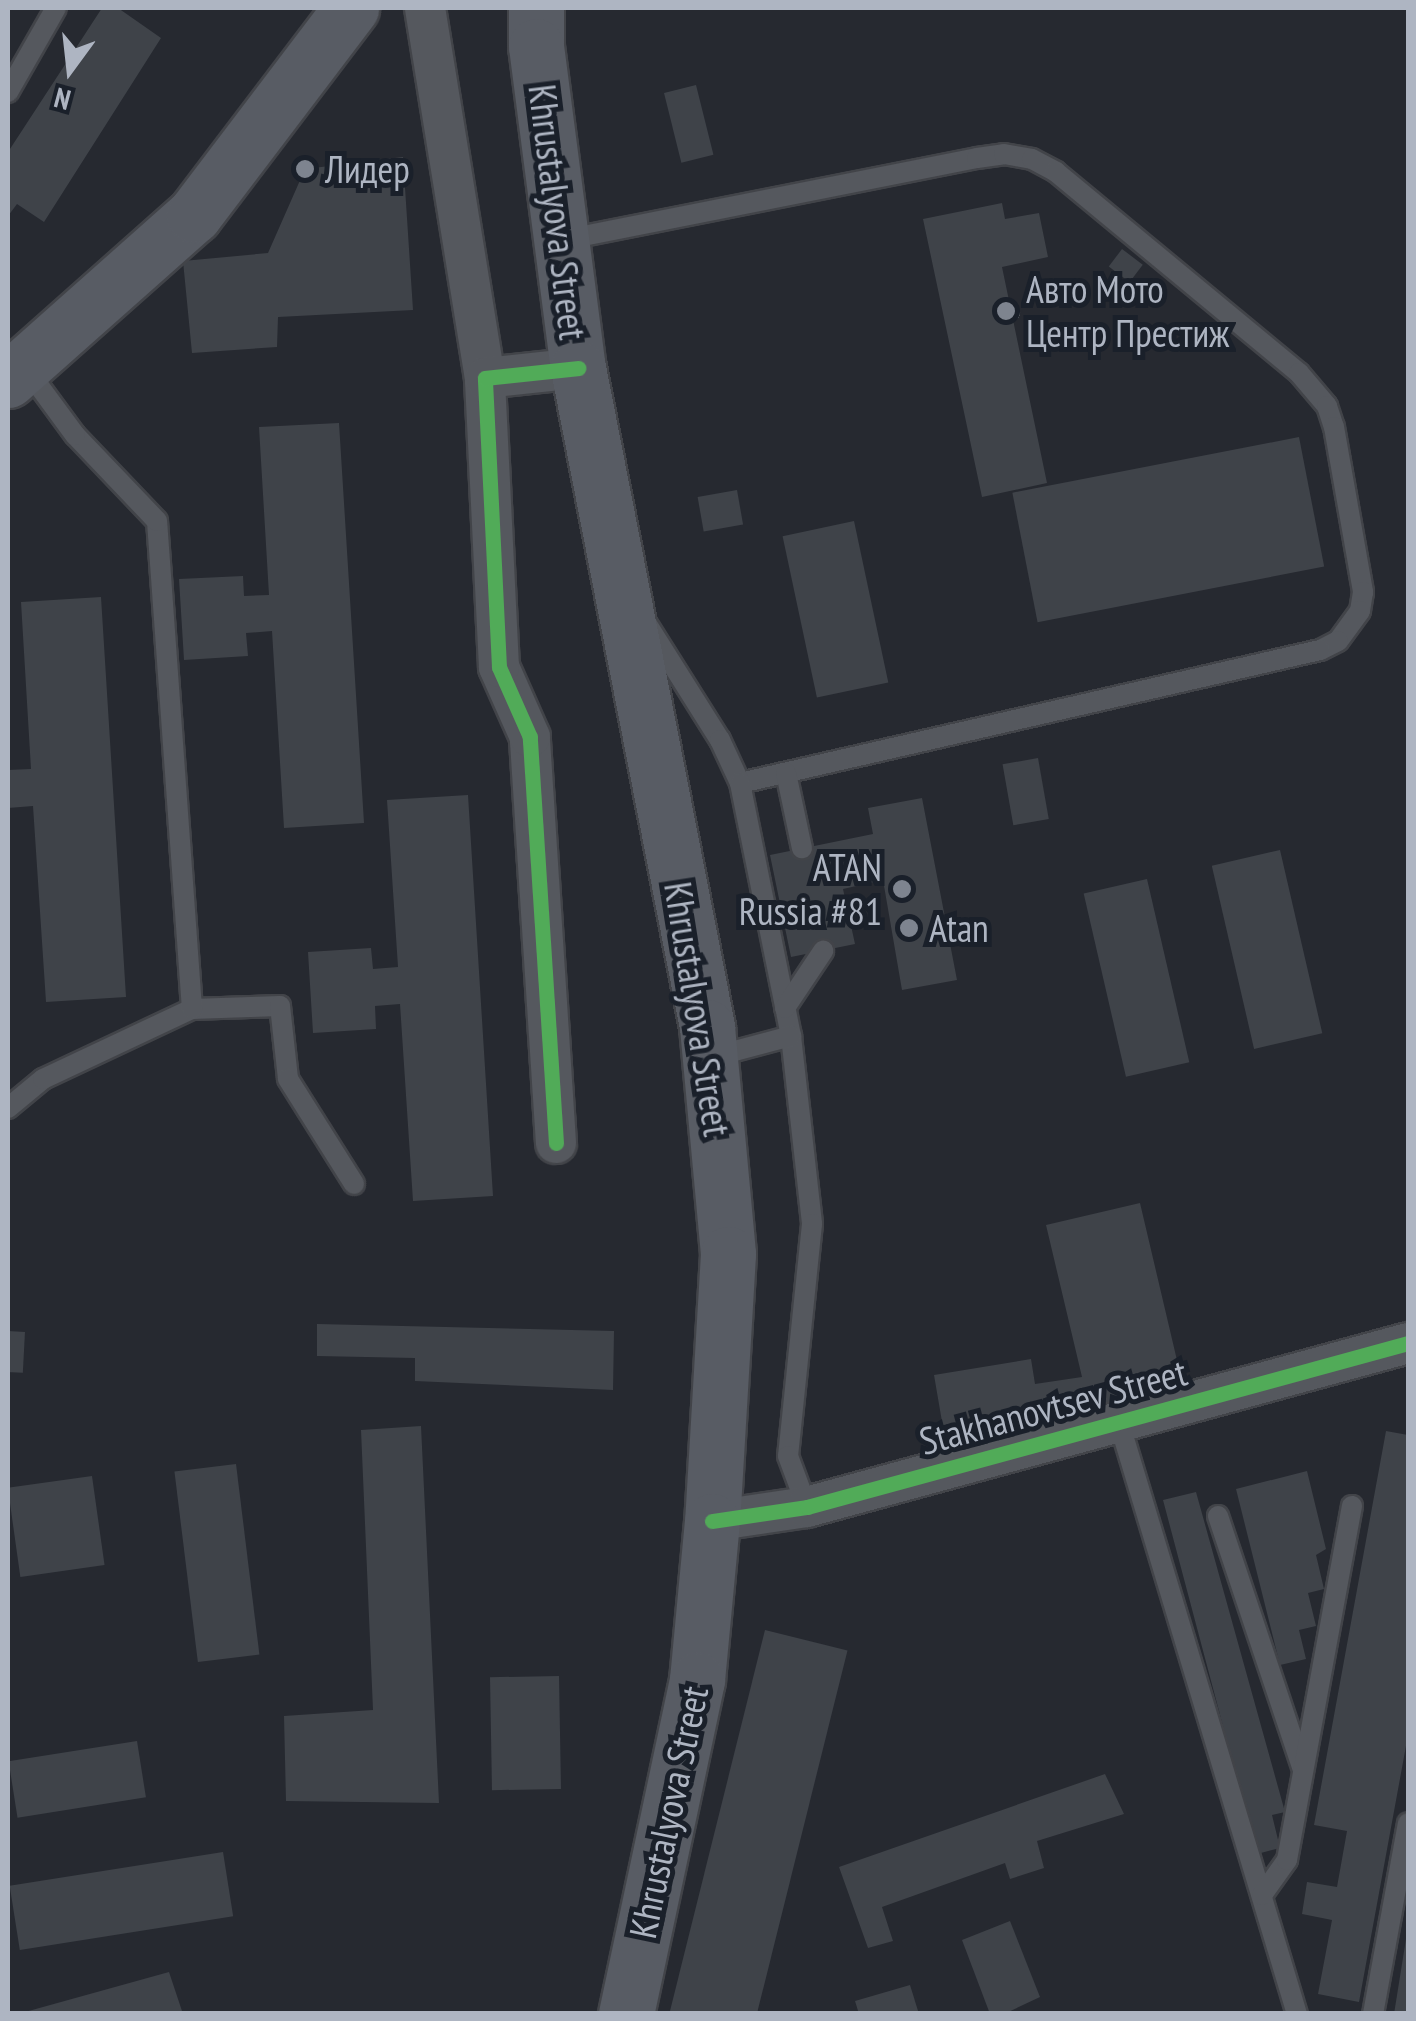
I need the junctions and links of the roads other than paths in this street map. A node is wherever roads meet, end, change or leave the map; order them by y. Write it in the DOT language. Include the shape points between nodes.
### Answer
graph roads {
  1 [pos="56,8"];
  2 [pos="351,8"];
  3 [pos="425,8"];
  4 [pos="536,8"];
  5 [pos="8,92"];
  6 [pos="561,241"];
  7 [pos="578,368"];
  8 [pos="16,373"];
  9 [pos="486,378"];
  10 [pos="623,586"];
  11 [pos="786,772"];
  12 [pos="740,784"];
  13 [pos="802,848"];
  14 [pos="823,951"];
  15 [pos="785,1008"];
  16 [pos="192,1009"];
  17 [pos="791,1036"];
  18 [pos="712,1057"];
  19 [pos="8,1108"];
  20 [pos="556,1143"];
  21 [pos="354,1184"];
  22 [pos="1408,1343"];
  23 [pos="1119,1422"];
  24 [pos="808,1506"];
  25 [pos="1352,1506"];
  26 [pos="1218,1516"];
  27 [pos="712,1522"];
  28 [pos="1303,1772"];
  29 [pos="1408,1822"];
  30 [pos="1262,1895"];
  31 [pos="1302,2013"];
  32 [pos="626,2014"];
  33 [pos="1373,2014"];
  1 -- 5 [label="lane"];
  2 -- 8 [label="main road" via="194,215"];
  3 -- 9 [label="street"];
  4 -- 6 [label="main road, Khrustalyova Street"];
  6 -- 7 [label="main road, Khrustalyova Street"];
  6 -- 11 [label="lane" via="977,158 1032,159 1285,361 1327,406 1364,592 1360,611 1338,641"];
  7 -- 9 [label="street"];
  7 -- 10 [label="main road, Khrustalyova Street"];
  8 -- 16 [label="lane" via="157,522"];
  9 -- 20 [label="street" via="499,668 530,737"];
  10 -- 12 [label="lane" via="720,740"];
  10 -- 18 [label="main road, Khrustalyova Street"];
  11 -- 12 [label="lane"];
  11 -- 13 [label="lane"];
  12 -- 15 [label="lane"];
  14 -- 15 [label="lane"];
  15 -- 17 [label="lane"];
  16 -- 19 [label="lane" via="43,1079"];
  16 -- 21 [label="lane" via="280,1006 288,1078"];
  17 -- 18 [label="lane"];
  17 -- 24 [label="lane" via="812,1224 788,1456"];
  18 -- 27 [label="main road, Khrustalyova Street" via="728,1254"];
  22 -- 23 [label="street, Stakhanovtsev Street"];
  23 -- 24 [label="street, Stakhanovtsev Street"];
  23 -- 30 [label="lane"];
  24 -- 27 [label="street, Stakhanovtsev Street"];
  25 -- 28 [label="lane"];
  26 -- 28 [label="lane"];
  27 -- 32 [label="main road, Khrustalyova Street" via="696,1680"];
  28 -- 30 [label="lane" via="1287,1860"];
  29 -- 33 [label="lane"];
  30 -- 31 [label="lane"];
}
